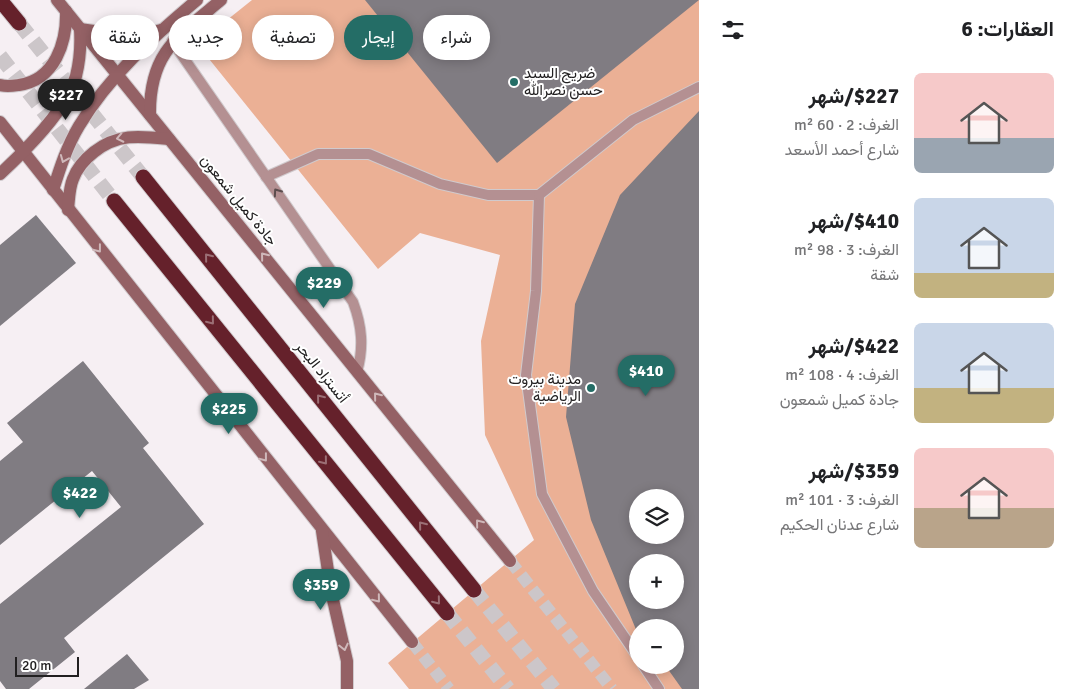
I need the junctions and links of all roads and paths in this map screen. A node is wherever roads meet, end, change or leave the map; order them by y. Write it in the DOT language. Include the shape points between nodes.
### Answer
graph roads {
  1 [pos="0,0"];
  2 [pos="57,0"];
  3 [pos="197,0"];
  4 [pos="221,0"];
  5 [pos="66,11"];
  6 [pos="204,15"];
  7 [pos="20,23"];
  8 [pos="80,29"];
  9 [pos="161,30"];
  10 [pos="169,46"];
  11 [pos="185,60"];
  12 [pos="118,74"];
  13 [pos="0,85"];
  14 [pos="699,87"];
  15 [pos="150,115"];
  16 [pos="0,122"];
  17 [pos="169,139"];
  18 [pos="24,152"];
  19 [pos="0,174"];
  20 [pos="143,177"];
  21 [pos="266,177"];
  22 [pos="53,190"];
  23 [pos="539,195"];
  24 [pos="114,201"];
  25 [pos="68,210"];
  26 [pos="357,372"];
  27 [pos="322,531"];
  28 [pos="510,561"];
  29 [pos="474,590"];
  30 [pos="447,614"];
  31 [pos="412,642"];
  32 [pos="629,644"];
  33 [pos="649,674"];
  34 [pos="347,689"];
  35 [pos="659,689"];
  1 -- 7 [label="highway"];
  2 -- 5 [label="main road, جادة كميل شمعون"];
  3 -- 9 [label="main road"];
  4 -- 6 [label="main road"];
  5 -- 8 [label="main road, جادة كميل شمعون"];
  5 -- 13 [label="main road" via="64,42 46,72 28,84"];
  8 -- 9 [label="main road" via="134,37"];
  8 -- 12 [label="main road, جادة كميل شمعون"];
  8 -- 18 [label="main road" via="81,50 75,78 46,127"];
  9 -- 12 [label="main road"];
  10 -- 15 [label="main road" via="153,76 149,95"];
  11 -- 21 [label="lane"];
  12 -- 15 [label="main road, جادة كميل شمعون"];
  12 -- 22 [label="main road, one-way" via="78,127"];
  14 -- 23 [label="lane" via="633,120"];
  15 -- 17 [label="main road, جادة كميل شمعون"];
  16 -- 18 [label="main road"];
  17 -- 25 [label="main road, one-way" via="132,136 117,138 103,145 86,158 72,180"];
  26 -- 17 [label="main road, جادة كميل شمعون, one-way"];
  18 -- 19 [label="main road"];
  18 -- 22 [label="main road"];
  29 -- 20 [label="highway, أتستراد البحر, one-way"];
  21 -- 23 [label="lane" via="318,154 369,154 440,184 488,195"];
  26 -- 21 [label="lane, one-way" via="361,331 353,302"];
  22 -- 25 [label="main road"];
  23 -- 32 [label="lane" via="536,292 526,375 542,494 593,591"];
  24 -- 30 [label="highway, one-way"];
  25 -- 27 [label="main road, one-way"];
  28 -- 26 [label="main road, جادة كميل شمعون, one-way"];
  27 -- 31 [label="main road, one-way"];
  27 -- 34 [label="main road, one-way" via="347,661"];
  33 -- 35 [label="lane"];
}
